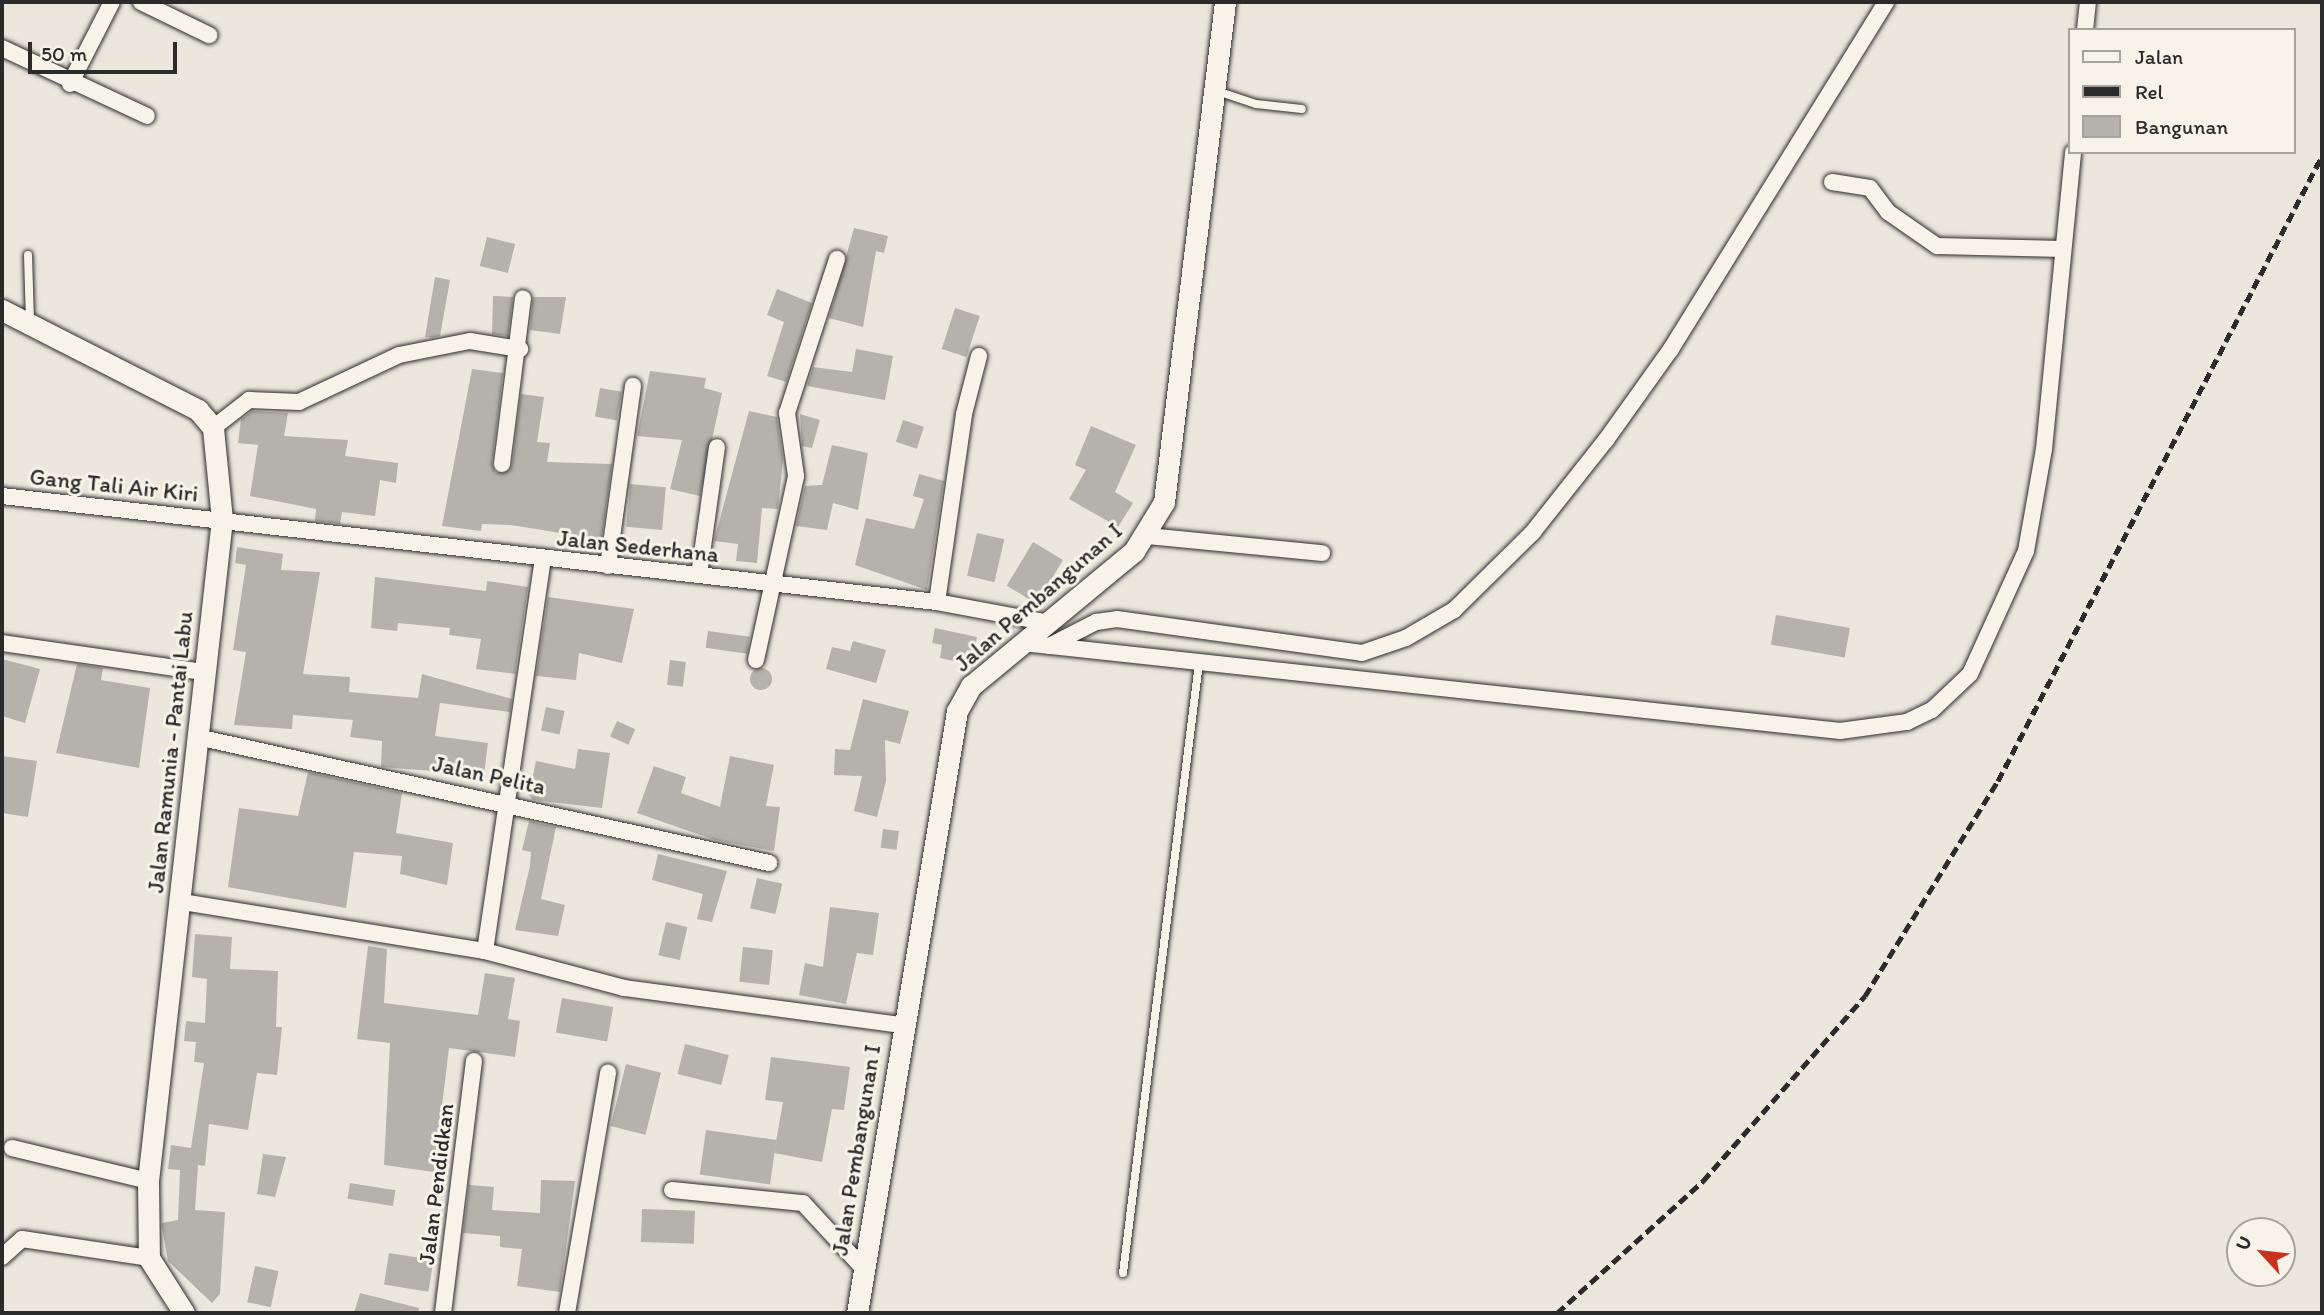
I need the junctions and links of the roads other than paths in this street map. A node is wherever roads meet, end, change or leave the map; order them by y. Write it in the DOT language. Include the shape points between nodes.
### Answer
graph roads {
  1 [pos="112,2"];
  2 [pos="141,2"];
  3 [pos="1225,2"];
  4 [pos="1886,2"];
  5 [pos="2088,2"];
  6 [pos="2085,28"];
  7 [pos="209,35"];
  8 [pos="2,48"];
  9 [pos="70,84"];
  10 [pos="1215,90"];
  11 [pos="1302,108"];
  12 [pos="147,116"];
  13 [pos="2073,154"];
  14 [pos="1832,182"];
  15 [pos="2063,249"];
  16 [pos="28,255"];
  17 [pos="837,259"];
  18 [pos="523,298"];
  19 [pos="2,310"];
  20 [pos="31,324"];
  21 [pos="520,349"];
  22 [pos="979,356"];
  23 [pos="633,386"];
  24 [pos="214,428"];
  25 [pos="717,447"];
  26 [pos="502,464"];
  27 [pos="2,496"];
  28 [pos="222,519"];
  29 [pos="1148,537"];
  30 [pos="1322,553"];
  31 [pos="543,559"];
  32 [pos="608,566"];
  33 [pos="699,575"];
  34 [pos="773,584"];
  35 [pos="937,602"];
  36 [pos="1049,623"];
  37 [pos="2,643"];
  38 [pos="1023,643"];
  39 [pos="1049,646"];
  40 [pos="756,660"];
  41 [pos="1199,663"];
  42 [pos="204,672"];
  43 [pos="197,737"];
  44 [pos="507,802"];
  45 [pos="769,863"];
  46 [pos="182,902"];
  47 [pos="485,951"];
  48 [pos="902,1025"];
  49 [pos="474,1061"];
  50 [pos="608,1072"];
  51 [pos="12,1148"];
  52 [pos="148,1181"];
  53 [pos="672,1189"];
  54 [pos="2,1235"];
  55 [pos="22,1239"];
  56 [pos="2,1256"];
  57 [pos="149,1258"];
  58 [pos="864,1269"];
  59 [pos="1123,1273"];
  60 [pos="184,1313"];
  61 [pos="443,1313"];
  62 [pos="567,1313"];
  63 [pos="856,1313"];
  1 -- 9 [label="street"];
  2 -- 7 [label="street"];
  3 -- 10 [label="main road, Jalan Pembangunan I"];
  4 -- 39 [label="street" via="1622,418 1533,532 1454,610 1406,638 1362,653 1117,619 1096,622"];
  5 -- 6 [label="street"];
  8 -- 9 [label="street"];
  9 -- 12 [label="street"];
  10 -- 11 [label="lane" via="1256,104"];
  10 -- 29 [label="main road, Jalan Pembangunan I" via="1170,472"];
  13 -- 15 [label="street"];
  14 -- 15 [label="street" via="1874,190 1888,212 1937,246"];
  15 -- 41 [label="street" via="2045,449 2026,551 1970,674 1932,710 1907,722 1840,732"];
  16 -- 20 [label="lane"];
  17 -- 34 [label="street" via="787,413 796,476"];
  18 -- 21 [label="street"];
  19 -- 20 [label="main road"];
  20 -- 24 [label="main road" via="198,410"];
  21 -- 24 [label="street" via="470,341 399,355 299,402 249,400"];
  21 -- 26 [label="street"];
  22 -- 35 [label="street" via="964,414"];
  23 -- 32 [label="street"];
  24 -- 28 [label="main road, Jalan Ramunia - Pantai Labu"];
  25 -- 33 [label="street"];
  27 -- 28 [label="street, Gang Tali Air Kiri"];
  28 -- 31 [label="street, Jalan Sederhana"];
  28 -- 42 [label="main road, Jalan Ramunia - Pantai Labu"];
  29 -- 30 [label="street"];
  29 -- 36 [label="main road, Jalan Pembangunan I"];
  31 -- 32 [label="street, Jalan Sederhana"];
  31 -- 44 [label="street"];
  32 -- 33 [label="street, Jalan Sederhana"];
  33 -- 34 [label="street, Jalan Sederhana"];
  34 -- 35 [label="street, Jalan Sederhana"];
  34 -- 40 [label="street"];
  35 -- 36 [label="street, Jalan Sederhana"];
  36 -- 38 [label="main road, Jalan Pembangunan I"];
  37 -- 42 [label="street"];
  38 -- 39 [label="street"];
  38 -- 48 [label="main road, Jalan Pembangunan I" via="971,686 950,729"];
  39 -- 41 [label="street"];
  41 -- 59 [label="lane"];
  42 -- 43 [label="main road, Jalan Ramunia - Pantai Labu"];
  43 -- 44 [label="street, Jalan Pelita"];
  43 -- 46 [label="main road, Jalan Ramunia - Pantai Labu"];
  44 -- 45 [label="street, Jalan Pelita"];
  44 -- 47 [label="street"];
  46 -- 47 [label="street"];
  46 -- 52 [label="main road, Jalan Ramunia - Pantai Labu"];
  47 -- 48 [label="street" via="624,988"];
  48 -- 58 [label="main road, Jalan Pembangunan I"];
  49 -- 61 [label="street, Jalan Pendidkan"];
  50 -- 62 [label="street"];
  51 -- 52 [label="street"];
  52 -- 57 [label="main road, Jalan Ramunia - Pantai Labu"];
  53 -- 58 [label="street" via="803,1203"];
  54 -- 55 [label="street"];
  55 -- 56 [label="street"];
  55 -- 57 [label="street"];
  57 -- 60 [label="main road"];
  58 -- 63 [label="main road, Jalan Pembangunan I"];
}
